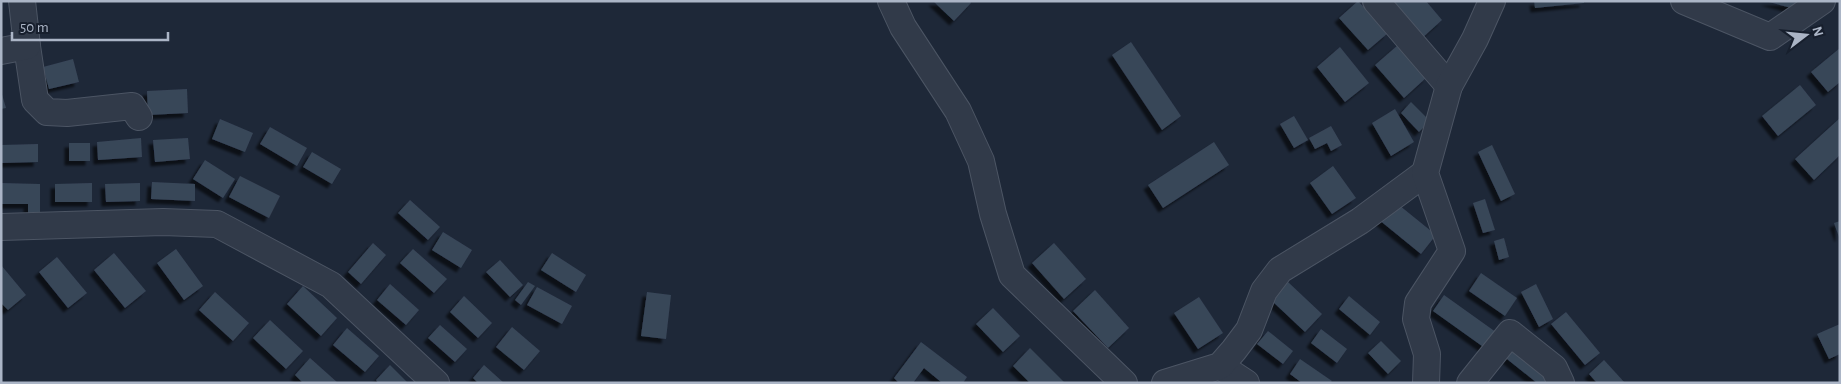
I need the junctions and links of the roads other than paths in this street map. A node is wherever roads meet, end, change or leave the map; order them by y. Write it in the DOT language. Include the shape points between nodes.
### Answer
graph roads {
  1 [pos="22,1"];
  2 [pos="891,1"];
  3 [pos="1376,1"];
  4 [pos="1492,1"];
  5 [pos="1684,1"];
  6 [pos="1822,1"];
  7 [pos="27,46"];
  8 [pos="1,51"];
  9 [pos="1449,86"];
  10 [pos="139,117"];
  11 [pos="1425,173"];
  12 [pos="1,227"];
  13 [pos="1220,366"];
  14 [pos="1560,382"];
  15 [pos="436,383"];
  16 [pos="1124,383"];
  17 [pos="1165,383"];
  18 [pos="1246,383"];
  19 [pos="1426,383"];
  20 [pos="1470,383"];
  1 -- 7 [label="street"];
  2 -- 16 [label="street" via="903,27 958,111 981,161 1012,275"];
  3 -- 9 [label="street"];
  4 -- 9 [label="street"];
  5 -- 6 [label="street" via="1770,37"];
  7 -- 8 [label="street"];
  7 -- 10 [label="street" via="35,100 47,112 132,106"];
  9 -- 11 [label="street"];
  11 -- 13 [label="street" via="1360,221 1280,270 1264,291 1249,330"];
  11 -- 19 [label="street" via="1452,251 1418,303 1416,319 1427,354"];
  12 -- 15 [label="street" via="163,222 217,224 331,285"];
  13 -- 17 [label="street"];
  13 -- 18 [label="street"];
  14 -- 20 [label="street" via="1554,368 1510,333"];
}
